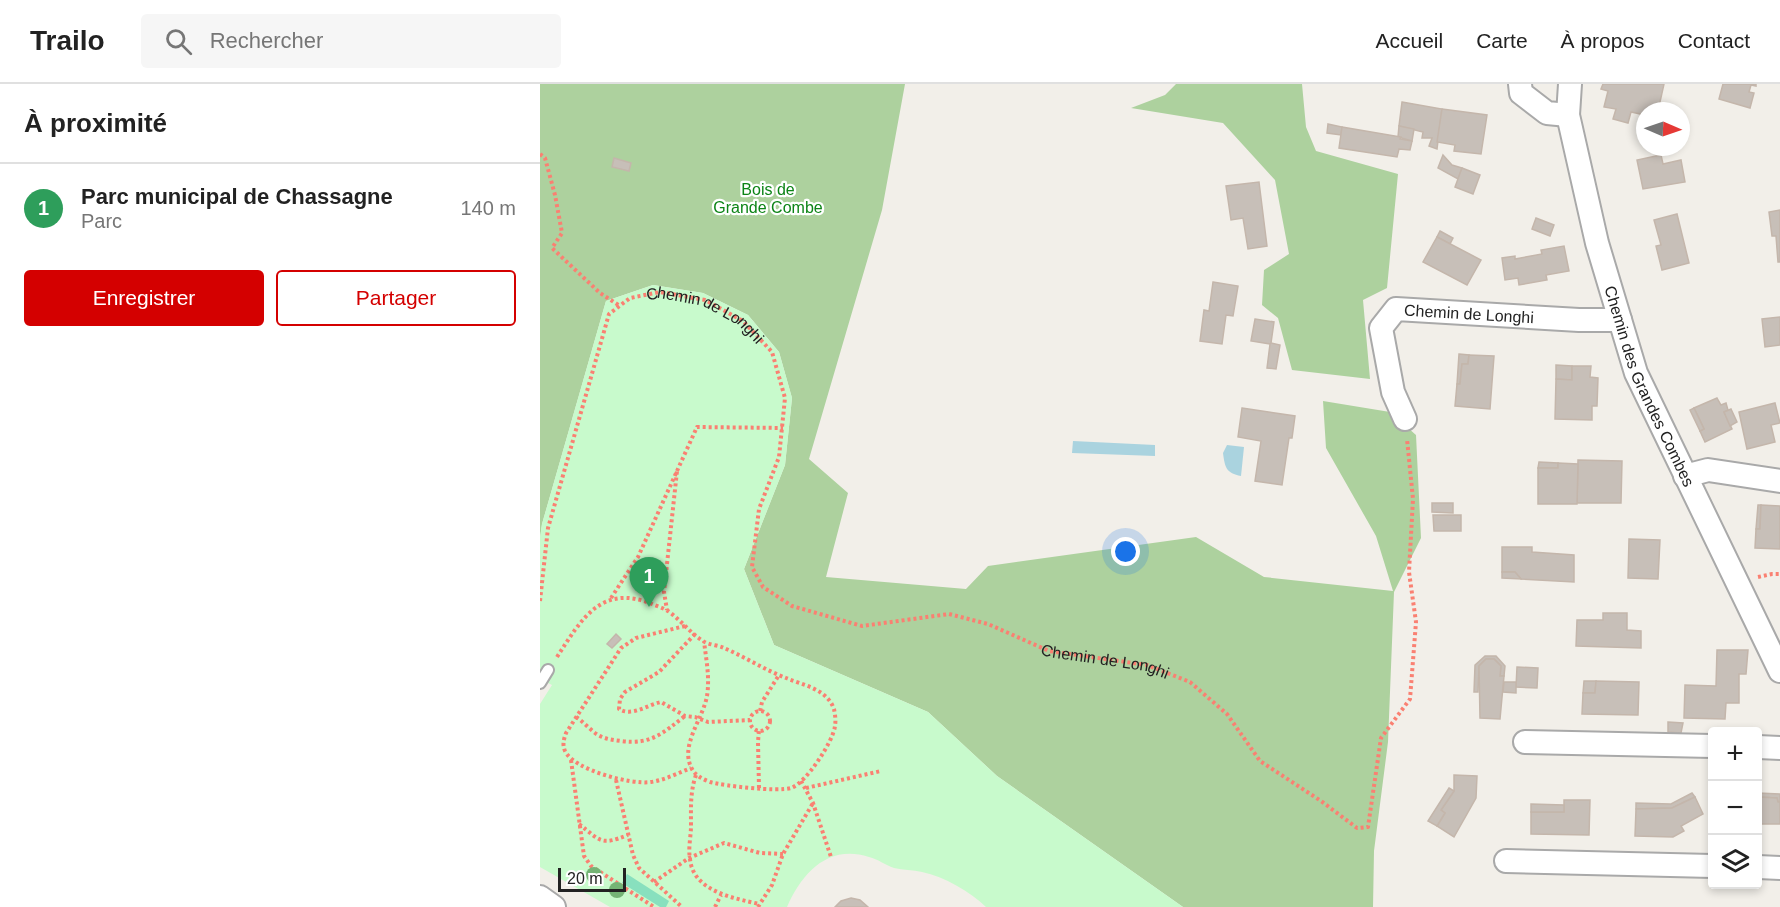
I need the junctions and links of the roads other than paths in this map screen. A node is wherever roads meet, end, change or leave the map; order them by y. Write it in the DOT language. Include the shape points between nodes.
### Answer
graph roads {
  1 [pos="1520,84"];
  2 [pos="1570,84"];
  3 [pos="1568,114"];
  4 [pos="1620,320"];
  5 [pos="1405,418"];
  6 [pos="1685,476"];
  7 [pos="1780,481"];
  8 [pos="548,670"];
  9 [pos="1780,671"];
  10 [pos="540,683"];
  11 [pos="1525,742"];
  12 [pos="1708,746"];
  13 [pos="1762,747"];
  14 [pos="1780,748"];
  15 [pos="1506,861"];
  16 [pos="1708,866"];
  17 [pos="1762,867"];
  18 [pos="1780,868"];
  19 [pos="540,897"];
  20 [pos="554,907"];
  1 -- 3 [label="street" via="1521,93 1547,113"];
  2 -- 3 [label="street, Chemin des Grandes Combes"];
  3 -- 4 [label="street, Chemin des Grandes Combes" via="1597,243"];
  4 -- 5 [label="street, Chemin de Longhi" via="1396,309 1382,328 1393,392"];
  4 -- 6 [label="street, Chemin des Grandes Combes" via="1636,374"];
  6 -- 7 [label="street" via="1708,470"];
  6 -- 9 [label="street, Chemin des Grandes Combes"];
  8 -- 10 [label="lane"];
  11 -- 12 [label="street"];
  13 -- 14 [label="street"];
  15 -- 16 [label="street"];
  17 -- 18 [label="street"];
  19 -- 20 [label="street"];
}
